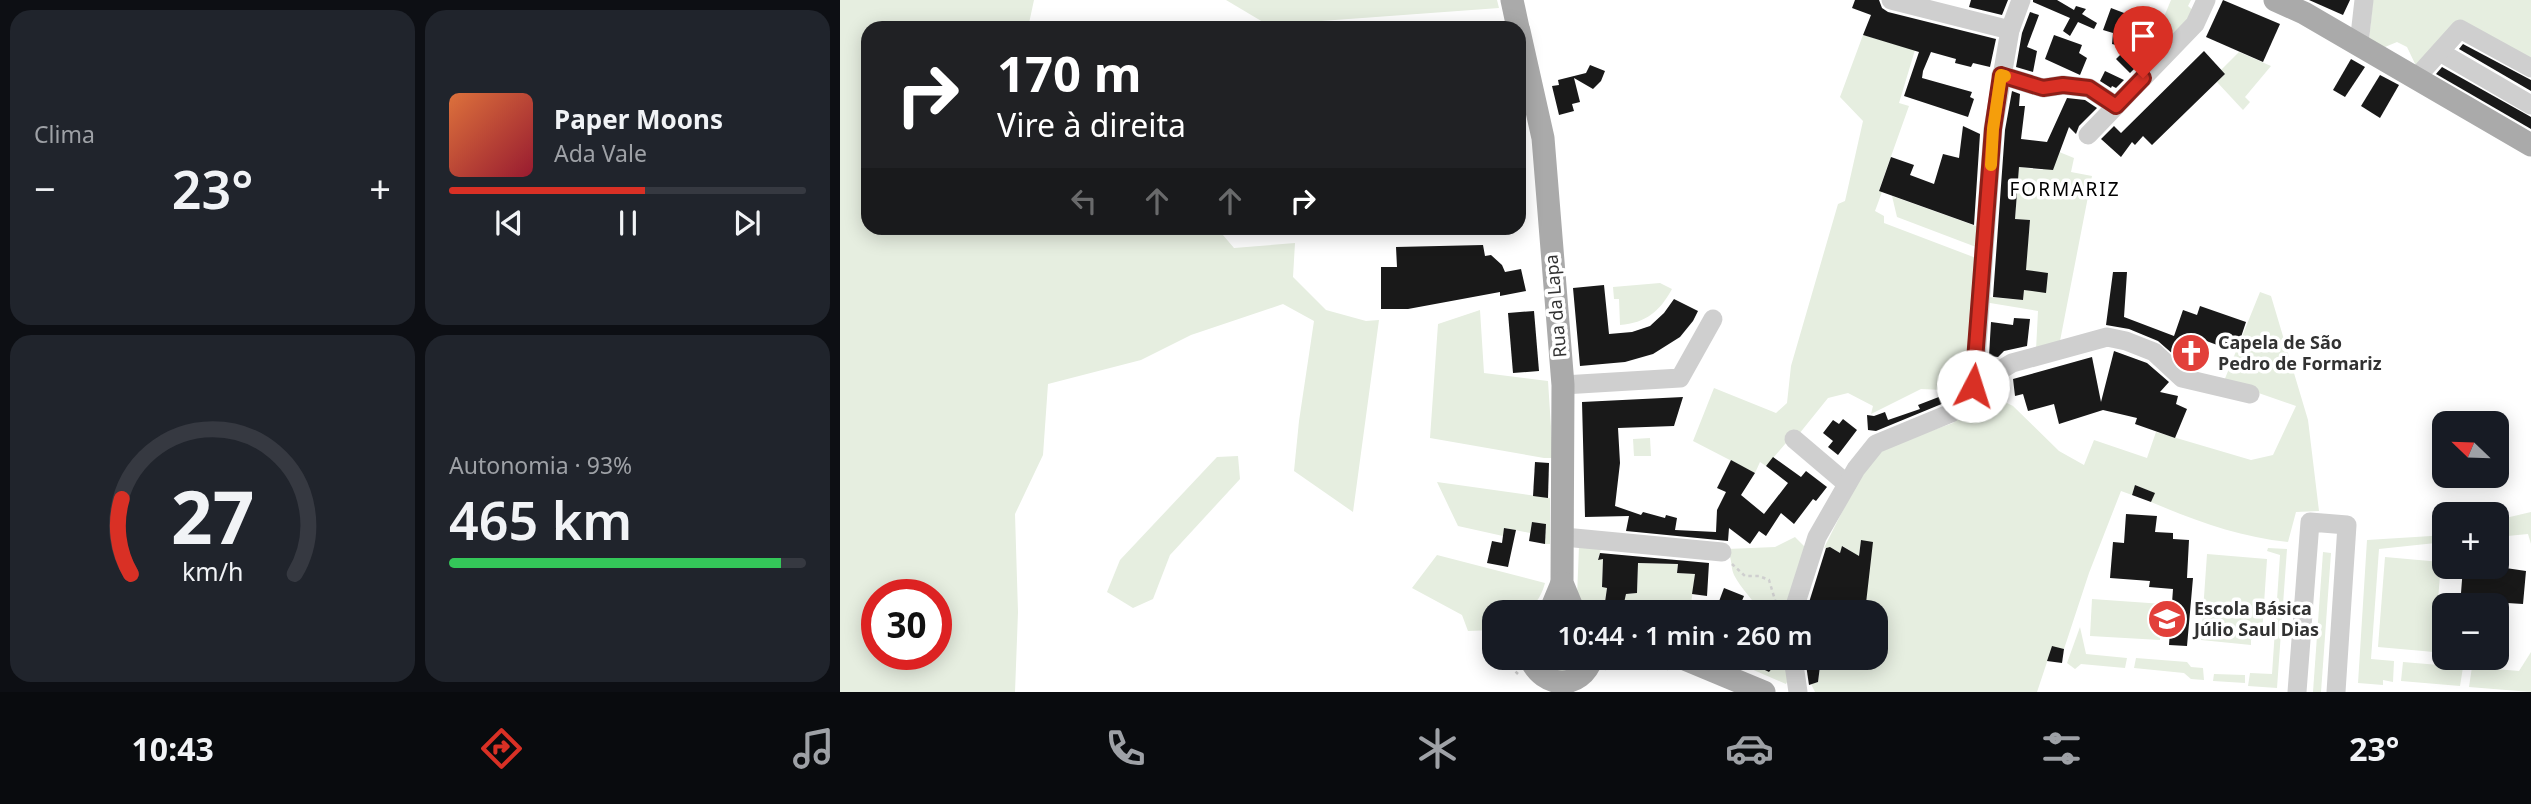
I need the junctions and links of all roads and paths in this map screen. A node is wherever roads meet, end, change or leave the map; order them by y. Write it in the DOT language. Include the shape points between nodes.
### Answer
graph roads {
  1 [pos="1512,0"];
  2 [pos="1891,0"];
  3 [pos="2021,0"];
  4 [pos="2206,0"];
  5 [pos="2275,0"];
  6 [pos="2364,0"];
  7 [pos="1517,21"];
  8 [pos="2010,30"];
  9 [pos="2359,44"];
  10 [pos="2440,52"];
  11 [pos="1526,62"];
  12 [pos="2531,68"];
  13 [pos="2001,75"];
  14 [pos="2416,78"];
  15 [pos="2531,105"];
  16 [pos="2116,106"];
  17 [pos="2088,135"];
  18 [pos="2531,145"];
  19 [pos="1713,319"];
  20 [pos="1976,357"];
  21 [pos="1995,373"];
  22 [pos="1563,384"];
  23 [pos="1973,386"];
  24 [pos="2250,394"];
  25 [pos="1794,439"];
  26 [pos="1847,484"];
  27 [pos="1564,537"];
  28 [pos="1722,552"];
  29 [pos="1562,583"];
  30 [pos="1555,600"];
  31 [pos="1569,600"];
  32 [pos="1773,600"];
  33 [pos="1797,600"];
  34 [pos="1697,670"];
  35 [pos="1795,670"];
  36 [pos="1587,672"];
  37 [pos="1535,675"];
  38 [pos="1764,692"];
  39 [pos="1798,692"];
  40 [pos="2297,692"];
  41 [pos="2336,692"];
  1 -- 7 [label="main road, Rua da Lapa"];
  2 -- 8 [label="street"];
  3 -- 8 [label="street"];
  4 -- 16 [label="street" via="2195,24"];
  5 -- 9 [label="main road"];
  6 -- 9 [label="street"];
  8 -- 13 [label="street"];
  9 -- 14 [label="main road"];
  10 -- 12 [label="street" via="2460,29"];
  10 -- 14 [label="street"];
  10 -- 15 [label="street"];
  11 -- 22 [label="main road, Rua da Lapa" via="1543,138"];
  13 -- 16 [label="street" via="2043,88 2089,88"];
  13 -- 20 [label="street"];
  14 -- 18 [label="main road"];
  16 -- 17 [label="street"];
  19 -- 22 [label="street" via="1679,378"];
  20 -- 21 [label="street"];
  20 -- 23 [label="street"];
  21 -- 23 [label="street"];
  21 -- 24 [label="street" via="2012,363 2107,337 2154,352 2182,378"];
  22 -- 27 [label="main road, Rua da Lapa"];
  23 -- 26 [label="street" via="1951,413 1877,444"];
  25 -- 26 [label="street"];
  26 -- 33 [label="street" via="1817,537"];
  27 -- 28 [label="street"];
  27 -- 29 [label="main road, Rua da Lapa"];
  28 -- 32 [label="path" via="1745,576 1769,580"];
  29 -- 30 [label="main road, Rua da Lapa"];
  29 -- 31 [label="main road, Rua da Lapa"];
  34 -- 38 [label="main road"];
  35 -- 39 [label="street"];
  36 -- 37 [label="main road" via="1557,682"];
  40 -- 41 [label="street" via="2310,522 2347,525"];
}
